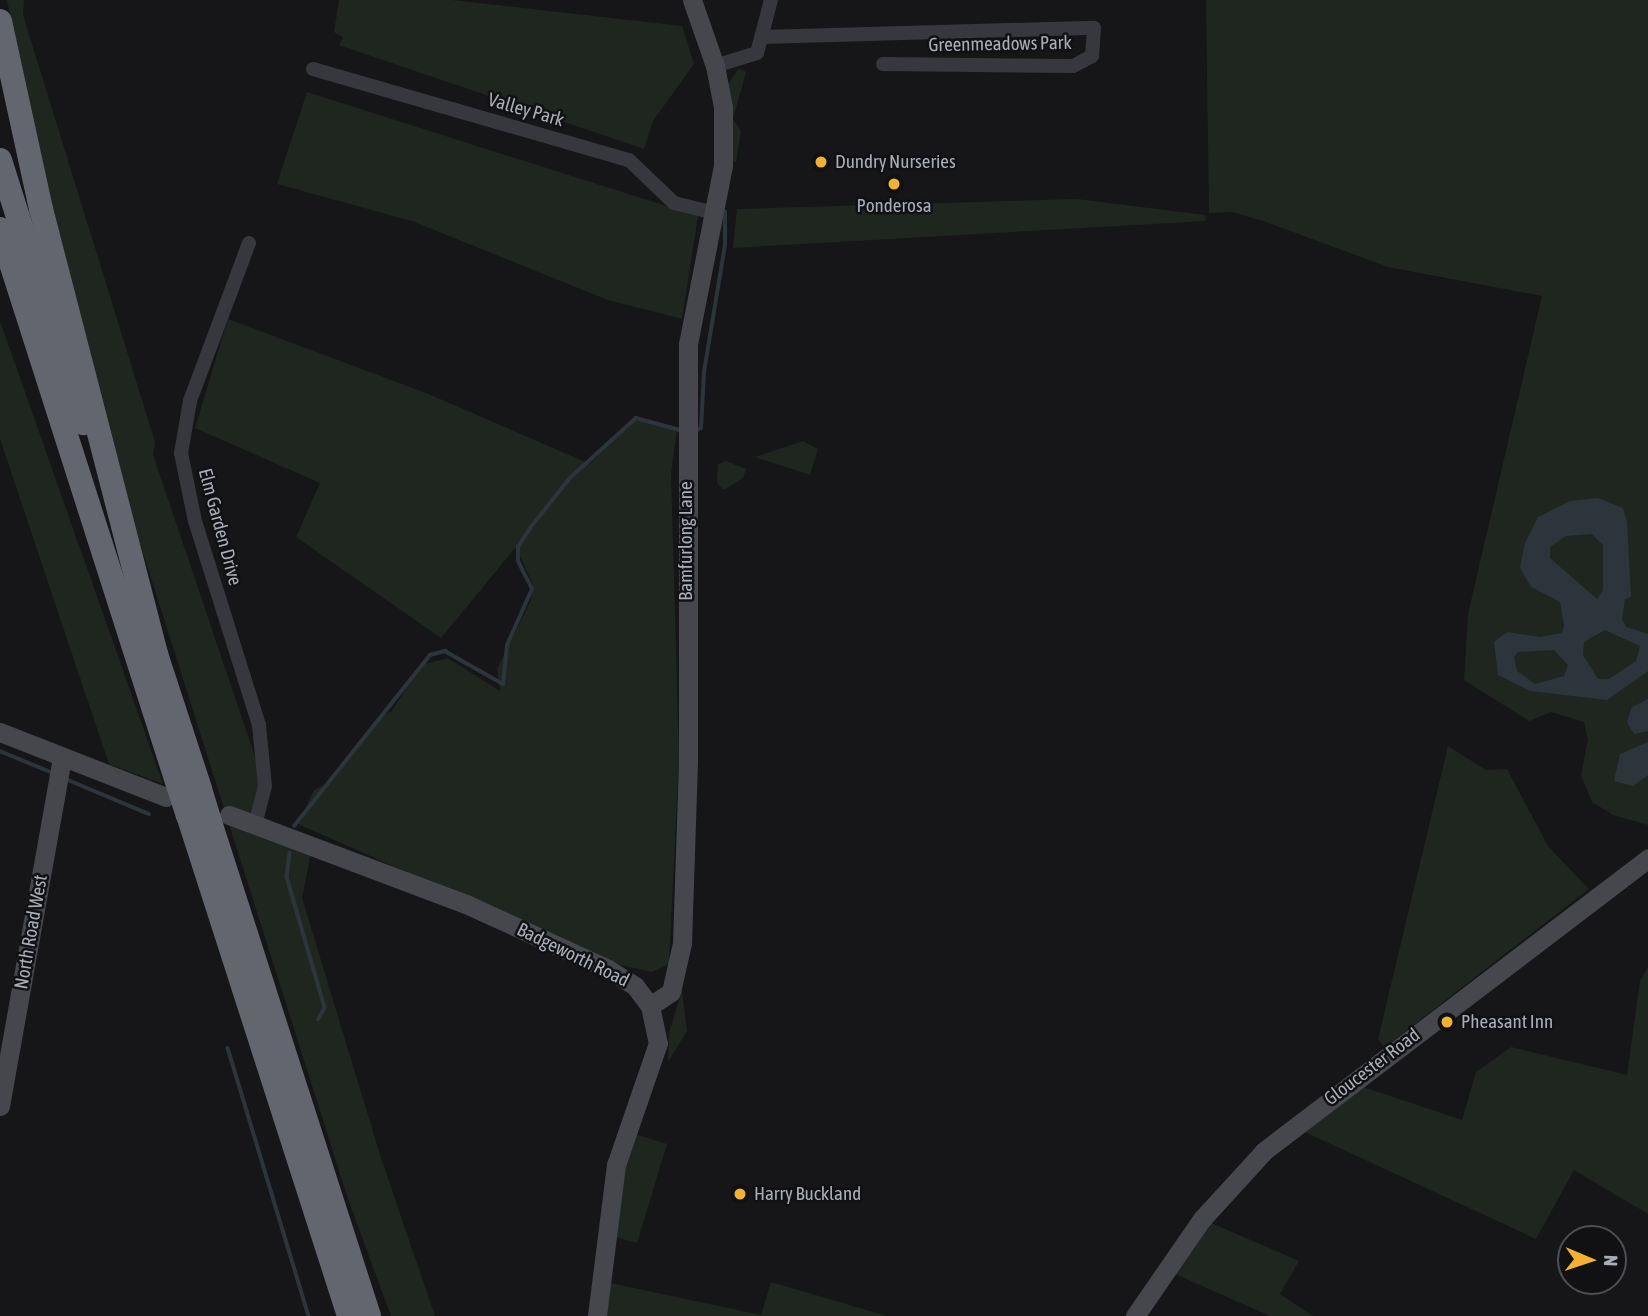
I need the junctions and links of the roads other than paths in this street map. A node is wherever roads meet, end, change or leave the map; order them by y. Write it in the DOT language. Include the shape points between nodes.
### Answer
graph roads {
  1 [pos="692,0"];
  2 [pos="771,0"];
  3 [pos="0,20"];
  4 [pos="762,37"];
  5 [pos="883,65"];
  6 [pos="715,66"];
  7 [pos="313,69"];
  8 [pos="0,160"];
  9 [pos="715,213"];
  10 [pos="0,229"];
  11 [pos="249,243"];
  12 [pos="0,277"];
  13 [pos="78,472"];
  14 [pos="160,667"];
  15 [pos="0,732"];
  16 [pos="62,758"];
  17 [pos="181,790"];
  18 [pos="209,817"];
  19 [pos="255,825"];
  20 [pos="1648,858"];
  21 [pos="650,1006"];
  22 [pos="0,1106"];
  23 [pos="349,1316"];
  24 [pos="369,1316"];
  25 [pos="597,1316"];
  26 [pos="1135,1316"];
  1 -- 6 [label="street, Bamfurlong Lane"];
  2 -- 4 [label="street"];
  3 -- 14 [label="highway" via="41,209"];
  4 -- 5 [label="street, Greenmeadows Park" via="1094,28 1092,56 1073,66"];
  4 -- 6 [label="street" via="753,57"];
  6 -- 9 [label="street, Bamfurlong Lane" via="723,107 723,166"];
  7 -- 9 [label="street, Valley Park" via="629,160 674,203"];
  8 -- 14 [label="highway"];
  9 -- 21 [label="street, Bamfurlong Lane" via="688,344 688,759 682,943 671,992 663,1002"];
  10 -- 13 [label="highway"];
  11 -- 19 [label="street, Elm Garden Drive" via="190,401 181,453 195,521 259,725 265,786"];
  12 -- 13 [label="highway"];
  13 -- 17 [label="highway"];
  14 -- 17 [label="highway"];
  15 -- 16 [label="street"];
  16 -- 17 [label="street"];
  16 -- 22 [label="street, North Road West"];
  17 -- 18 [label="highway, bridge"];
  18 -- 19 [label="street, Badgeworth Road"];
  18 -- 23 [label="highway"];
  18 -- 24 [label="highway"];
  19 -- 21 [label="street, Badgeworth Road" via="466,904 584,958 635,986"];
  20 -- 26 [label="street, Gloucester Road" via="1264,1151 1202,1219"];
  21 -- 25 [label="street" via="658,1043 615,1165"];
}
